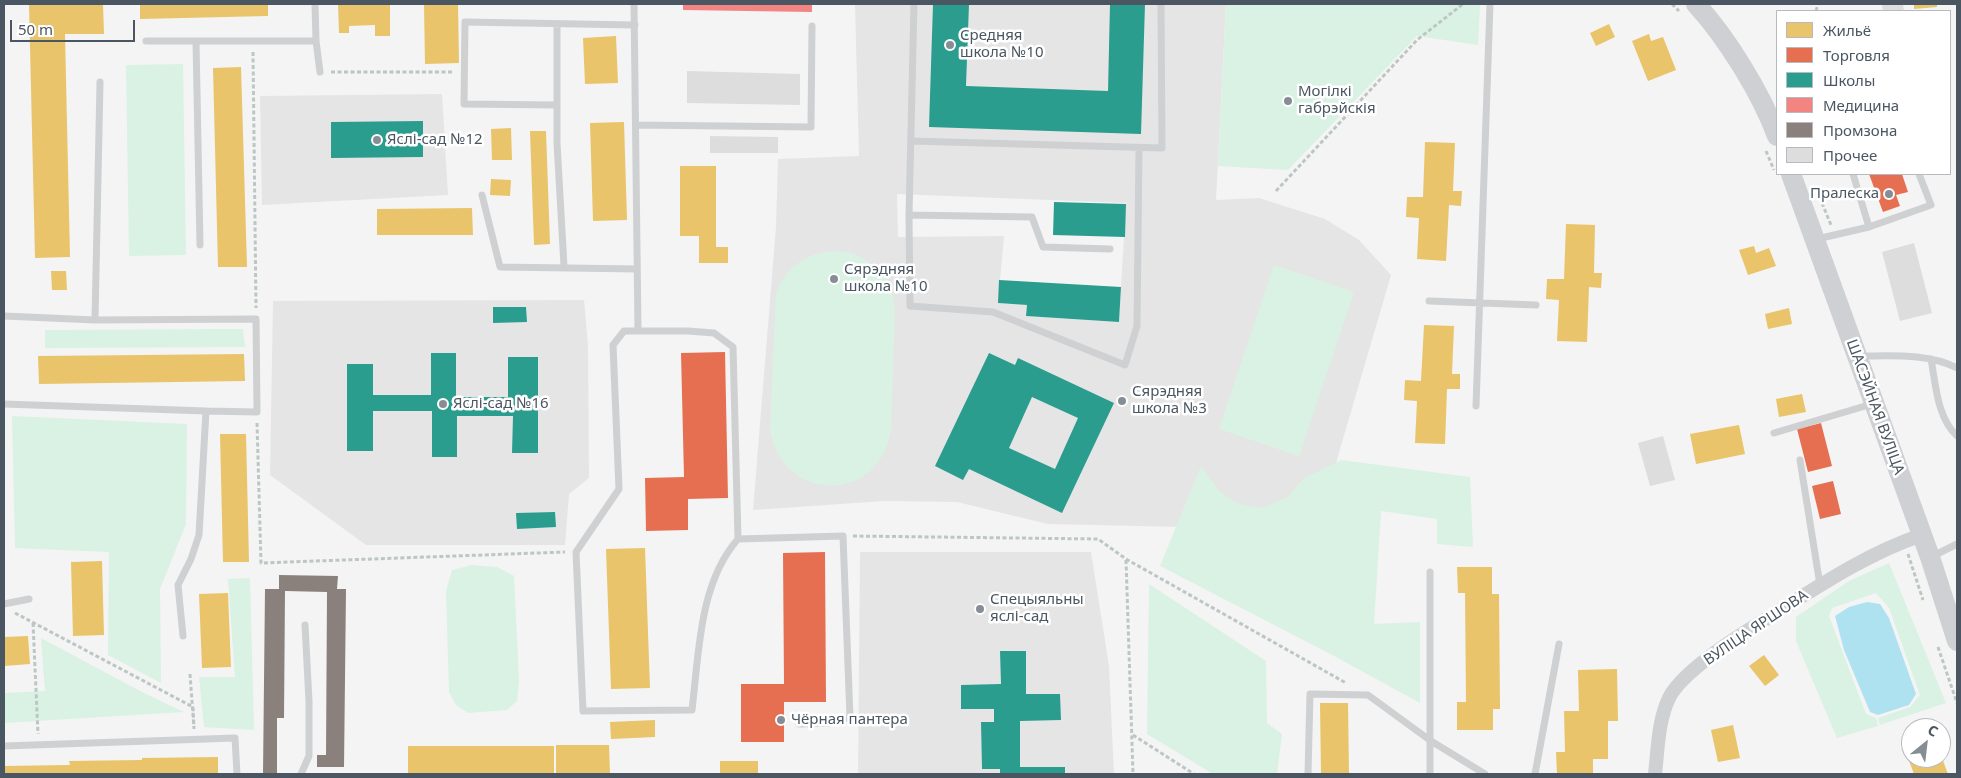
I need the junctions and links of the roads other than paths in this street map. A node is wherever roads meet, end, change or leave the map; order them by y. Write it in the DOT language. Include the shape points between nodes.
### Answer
graph roads {
  1 [pos="315,4"];
  2 [pos="634,4"];
  3 [pos="914,4"];
  4 [pos="1161,4"];
  5 [pos="1490,4"];
  6 [pos="1690,11"];
  7 [pos="557,24"];
  8 [pos="634,25"];
  9 [pos="812,26"];
  10 [pos="146,41"];
  11 [pos="196,41"];
  12 [pos="316,41"];
  13 [pos="320,72"];
  14 [pos="100,82"];
  15 [pos="557,106"];
  16 [pos="636,125"];
  17 [pos="1770,140"];
  18 [pos="911,141"];
  19 [pos="1139,148"];
  20 [pos="1853,175"];
  21 [pos="1920,175"];
  22 [pos="1784,176"];
  23 [pos="482,195"];
  24 [pos="909,215"];
  25 [pos="1869,228"];
  26 [pos="1814,240"];
  27 [pos="200,246"];
  28 [pos="1110,249"];
  29 [pos="564,266"];
  30 [pos="637,269"];
  31 [pos="1429,301"];
  32 [pos="1481,302"];
  33 [pos="1536,305"];
  34 [pos="4,316"];
  35 [pos="95,320"];
  36 [pos="638,330"];
  37 [pos="1857,356"];
  38 [pos="1932,360"];
  39 [pos="1957,368"];
  40 [pos="1874,403"];
  41 [pos="4,404"];
  42 [pos="1476,406"];
  43 [pos="206,411"];
  44 [pos="1774,432"];
  45 [pos="1957,436"];
  46 [pos="1800,460"];
  47 [pos="1913,538"];
  48 [pos="738,539"];
  49 [pos="1957,544"];
  50 [pos="1930,557"];
  51 [pos="1430,572"];
  52 [pos="1820,585"];
  53 [pos="29,599"];
  54 [pos="4,604"];
  55 [pos="305,625"];
  56 [pos="183,636"];
  57 [pos="1957,641"];
  58 [pos="1559,644"];
  59 [pos="799,724"];
  60 [pos="1431,741"];
  61 [pos="4,746"];
  62 [pos="237,774"];
  63 [pos="301,774"];
  64 [pos="1308,774"];
  65 [pos="1430,774"];
  66 [pos="1484,774"];
  67 [pos="1535,774"];
  68 [pos="1655,774"];
  1 -- 12 [label="lane"];
  2 -- 8 [label="lane"];
  3 -- 18 [label="lane"];
  4 -- 19 [label="lane" via="1162,148"];
  5 -- 32 [label="lane"];
  6 -- 17 [label="main road" via="1742,67 1772,124"];
  7 -- 8 [label="lane"];
  7 -- 15 [label="lane"];
  7 -- 15 [label="lane" via="465,22 464,72 464,104"];
  8 -- 16 [label="lane"];
  9 -- 16 [label="lane" via="811,127"];
  10 -- 11 [label="lane"];
  11 -- 12 [label="lane"];
  11 -- 27 [label="lane"];
  12 -- 13 [label="lane"];
  14 -- 35 [label="lane"];
  15 -- 29 [label="lane"];
  16 -- 30 [label="lane"];
  18 -- 19 [label="lane"];
  18 -- 24 [label="lane"];
  19 -- 24 [label="lane" via="1137,326 1125,365 993,312 910,306"];
  20 -- 25 [label="lane"];
  21 -- 25 [label="lane" via="1930,204"];
  22 -- 26 [label="main road, ШАСЭЙНАЯ ВУЛІЦА"];
  23 -- 29 [label="lane" via="500,267"];
  24 -- 28 [label="lane" via="1032,217 1043,247"];
  25 -- 26 [label="lane"];
  26 -- 37 [label="main road, ШАСЭЙНАЯ ВУЛІЦА"];
  29 -- 30 [label="lane"];
  30 -- 36 [label="lane"];
  31 -- 32 [label="lane"];
  32 -- 33 [label="lane"];
  32 -- 42 [label="lane"];
  34 -- 35 [label="lane"];
  35 -- 43 [label="lane" via="256,320 257,412"];
  36 -- 48 [label="lane" via="714,334 733,346"];
  36 -- 48 [label="lane" via="624,331 613,345 619,489 576,552 583,711 692,710 707,598 726,552"];
  37 -- 38 [label="lane" via="1909,356"];
  37 -- 40 [label="main road, ШАСЭЙНАЯ ВУЛІЦА"];
  38 -- 39 [label="lane"];
  38 -- 45 [label="lane" via="1941,411"];
  40 -- 44 [label="lane"];
  40 -- 47 [label="main road, ШАСЭЙНАЯ ВУЛІЦА"];
  41 -- 43 [label="lane"];
  43 -- 56 [label="lane" via="199,536 178,585"];
  46 -- 52 [label="lane"];
  47 -- 50 [label="main road, ШАСЭЙНАЯ ВУЛІЦА"];
  47 -- 52 [label="street, ВУЛІЦА ЯРШОВА" via="1846,569"];
  48 -- 59 [label="lane" via="843,536 850,716 831,724"];
  49 -- 50 [label="lane"];
  50 -- 57 [label="main road, ШАСЭЙНАЯ ВУЛІЦА"];
  51 -- 60 [label="lane"];
  52 -- 68 [label="street, ВУЛІЦА ЯРШОВА" via="1734,639 1684,678 1663,713"];
  53 -- 54 [label="lane"];
  55 -- 63 [label="lane" via="309,756"];
  58 -- 67 [label="lane"];
  60 -- 64 [label="lane" via="1368,695 1310,694"];
  60 -- 65 [label="lane"];
  60 -- 66 [label="lane"];
  61 -- 62 [label="lane" via="235,738"];
}
